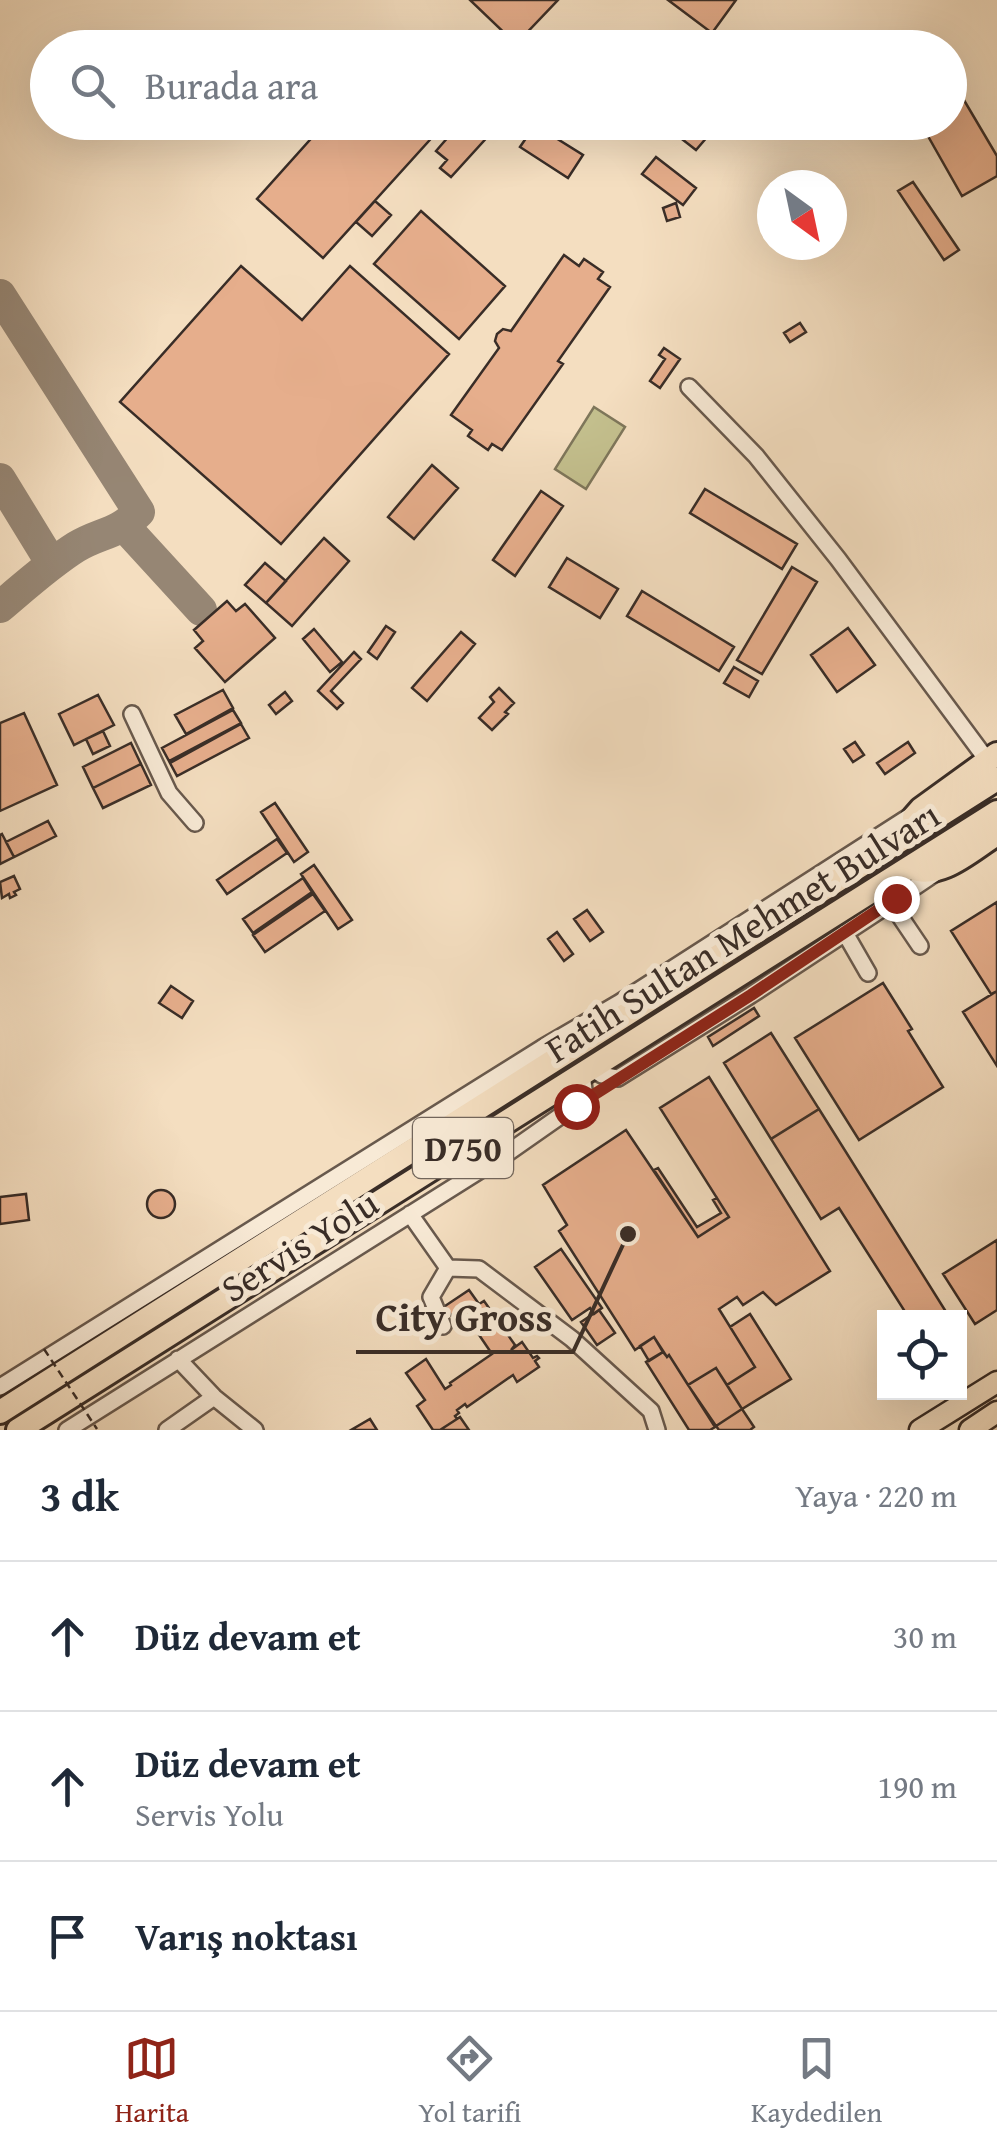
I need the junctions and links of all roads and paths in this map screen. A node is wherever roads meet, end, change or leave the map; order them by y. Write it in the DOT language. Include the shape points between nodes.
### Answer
graph roads {
  1 [pos="689,388"];
  2 [pos="132,714"];
  3 [pos="994,764"];
  4 [pos="921,809"];
  5 [pos="997,812"];
  6 [pos="195,823"];
  7 [pos="997,834"];
  8 [pos="888,846"];
  9 [pos="957,859"];
  10 [pos="906,871"];
  11 [pos="891,904"];
  12 [pos="845,933"];
  13 [pos="920,946"];
  14 [pos="868,973"];
  15 [pos="620,1003"];
  16 [pos="608,1026"];
  17 [pos="553,1050"];
  18 [pos="587,1070"];
  19 [pos="618,1078"];
  20 [pos="576,1106"];
  21 [pos="410,1214"];
  22 [pos="448,1268"];
  23 [pos="443,1326"];
  24 [pos="49,1350"];
  25 [pos="178,1359"];
  26 [pos="997,1382"];
  27 [pos="0,1387"];
  28 [pos="214,1397"];
  29 [pos="0,1412"];
  30 [pos="997,1412"];
  31 [pos="18,1430"];
  32 [pos="67,1430"];
  33 [pos="97,1430"];
  34 [pos="167,1430"];
  35 [pos="256,1430"];
  36 [pos="657,1430"];
  37 [pos="920,1430"];
  38 [pos="970,1430"];
  1 -- 3 [label="street" via="756,456"];
  2 -- 6 [label="street" via="170,794"];
  3 -- 4 [label="highway"];
  3 -- 8 [label="highway, Fatih Sultan Mehmet Bulvarı / D750"];
  4 -- 8 [label="highway"];
  4 -- 15 [label="street, Fatih Sultan Mehmet Bulvarı"];
  5 -- 10 [label="highway, Fatih Sultan Mehmet Bulvarı / D750"];
  7 -- 9 [label="highway"];
  8 -- 16 [label="highway, Fatih Sultan Mehmet Bulvarı / D750"];
  9 -- 10 [label="highway" via="929,873"];
  9 -- 11 [label="street"];
  10 -- 11 [label="street"];
  10 -- 18 [label="highway, Fatih Sultan Mehmet Bulvarı / D750"];
  11 -- 12 [label="street"];
  11 -- 13 [label="street"];
  12 -- 14 [label="street"];
  12 -- 19 [label="street"];
  15 -- 16 [label="street, Fatih Sultan Mehmet Bulvarı"];
  15 -- 17 [label="street"];
  16 -- 17 [label="highway, Fatih Sultan Mehmet Bulvarı / D750"];
  17 -- 24 [label="street, Fatih Sultan Mehmet Bulvarı"];
  17 -- 29 [label="highway, Fatih Sultan Mehmet Bulvarı / D750"];
  18 -- 19 [label="street"];
  18 -- 20 [label="street"];
  18 -- 31 [label="highway, Fatih Sultan Mehmet Bulvarı / D750"];
  19 -- 20 [label="street, Servis Yolu"];
  20 -- 21 [label="street, Servis Yolu"];
  21 -- 22 [label="street"];
  21 -- 25 [label="street, Servis Yolu"];
  22 -- 23 [label="street" via="431,1297"];
  22 -- 36 [label="street" via="479,1270 572,1339 651,1411"];
  24 -- 27 [label="street, Fatih Sultan Mehmet Bulvarı"];
  24 -- 33 [label="path, bridge"];
  25 -- 28 [label="street"];
  25 -- 32 [label="street, Servis Yolu"];
  26 -- 37 [label="main road"];
  28 -- 34 [label="street"];
  28 -- 35 [label="street"];
  30 -- 38 [label="main road"];
}
